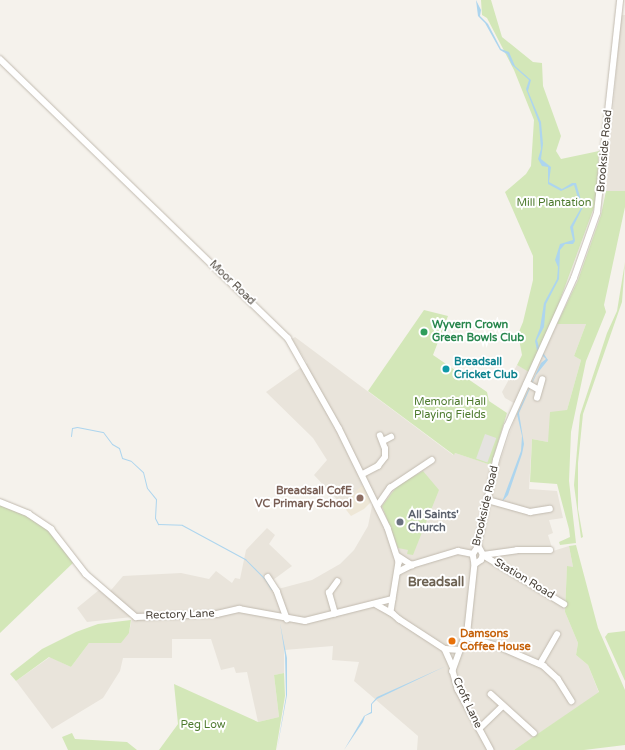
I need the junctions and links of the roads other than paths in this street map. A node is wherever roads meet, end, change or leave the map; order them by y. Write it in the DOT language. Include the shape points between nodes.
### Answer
graph roads {
  1 [pos="620,0"];
  2 [pos="0,60"];
  3 [pos="542,380"];
  4 [pos="532,386"];
  5 [pos="537,398"];
  6 [pos="391,437"];
  7 [pos="432,460"];
  8 [pos="363,474"];
  9 [pos="488,500"];
  10 [pos="0,502"];
  11 [pos="378,505"];
  12 [pos="550,508"];
  13 [pos="478,546"];
  14 [pos="550,550"];
  15 [pos="473,554"];
  16 [pos="483,555"];
  17 [pos="398,556"];
  18 [pos="475,564"];
  19 [pos="412,565"];
  20 [pos="398,572"];
  21 [pos="268,577"];
  22 [pos="337,582"];
  23 [pos="392,599"];
  24 [pos="564,604"];
  25 [pos="377,605"];
  26 [pos="280,606"];
  27 [pos="335,614"];
  28 [pos="393,614"];
  29 [pos="274,616"];
  30 [pos="287,619"];
  31 [pos="557,634"];
  32 [pos="466,637"];
  33 [pos="445,649"];
  34 [pos="459,652"];
  35 [pos="540,664"];
  36 [pos="453,667"];
  37 [pos="491,694"];
  38 [pos="572,701"];
  39 [pos="503,706"];
  40 [pos="479,729"];
  41 [pos="534,733"];
  42 [pos="490,750"];
  1 -- 4 [label="street, Brookside Road" via="599,207 574,278 540,354"];
  2 -- 8 [label="street, Moor Road" via="288,338"];
  3 -- 4 [label="street, Brookside Road"];
  4 -- 5 [label="street, Brookside Road"];
  4 -- 9 [label="street, Brookside Road" via="500,445"];
  6 -- 8 [label="street" via="382,438 386,452 382,462"];
  7 -- 11 [label="street" via="390,488"];
  8 -- 11 [label="street, Moor Road"];
  9 -- 12 [label="street" via="530,512"];
  9 -- 13 [label="street, Brookside Road"];
  10 -- 29 [label="street, Rectory Lane" via="29,514 51,529 86,574 131,615 210,614 239,609"];
  11 -- 17 [label="street, Moor Road"];
  13 -- 15 [label="street, Brookside Road"];
  13 -- 16 [label="street, Station Road"];
  14 -- 16 [label="street" via="517,550"];
  15 -- 18 [label="street, Brookside Road"];
  15 -- 19 [label="street" via="458,551"];
  16 -- 18 [label="street, Station Road"];
  16 -- 24 [label="street, Station Road"];
  17 -- 19 [label="street"];
  17 -- 20 [label="street, Moor Road"];
  18 -- 32 [label="street, Brookside Road"];
  19 -- 20 [label="street"];
  20 -- 23 [label="street, Moor Road"];
  21 -- 26 [label="street" via="277,591"];
  22 -- 27 [label="street" via="329,593"];
  23 -- 25 [label="street, Rectory Lane"];
  23 -- 28 [label="street"];
  25 -- 27 [label="street, Rectory Lane"];
  25 -- 28 [label="street"];
  26 -- 29 [label="street"];
  26 -- 30 [label="street"];
  27 -- 30 [label="street, Rectory Lane" via="305,622"];
  28 -- 33 [label="street"];
  29 -- 30 [label="street, Rectory Lane"];
  31 -- 35 [label="street" via="555,645"];
  32 -- 34 [label="street, Brookside Road"];
  32 -- 35 [label="street" via="498,646"];
  33 -- 34 [label="street"];
  33 -- 36 [label="street"];
  34 -- 36 [label="street, Croft Lane"];
  35 -- 38 [label="street" via="569,690"];
  36 -- 40 [label="street, Croft Lane" via="457,685"];
  37 -- 39 [label="street"];
  39 -- 40 [label="street"];
  39 -- 41 [label="street"];
  40 -- 42 [label="street, Croft Lane"];
}
